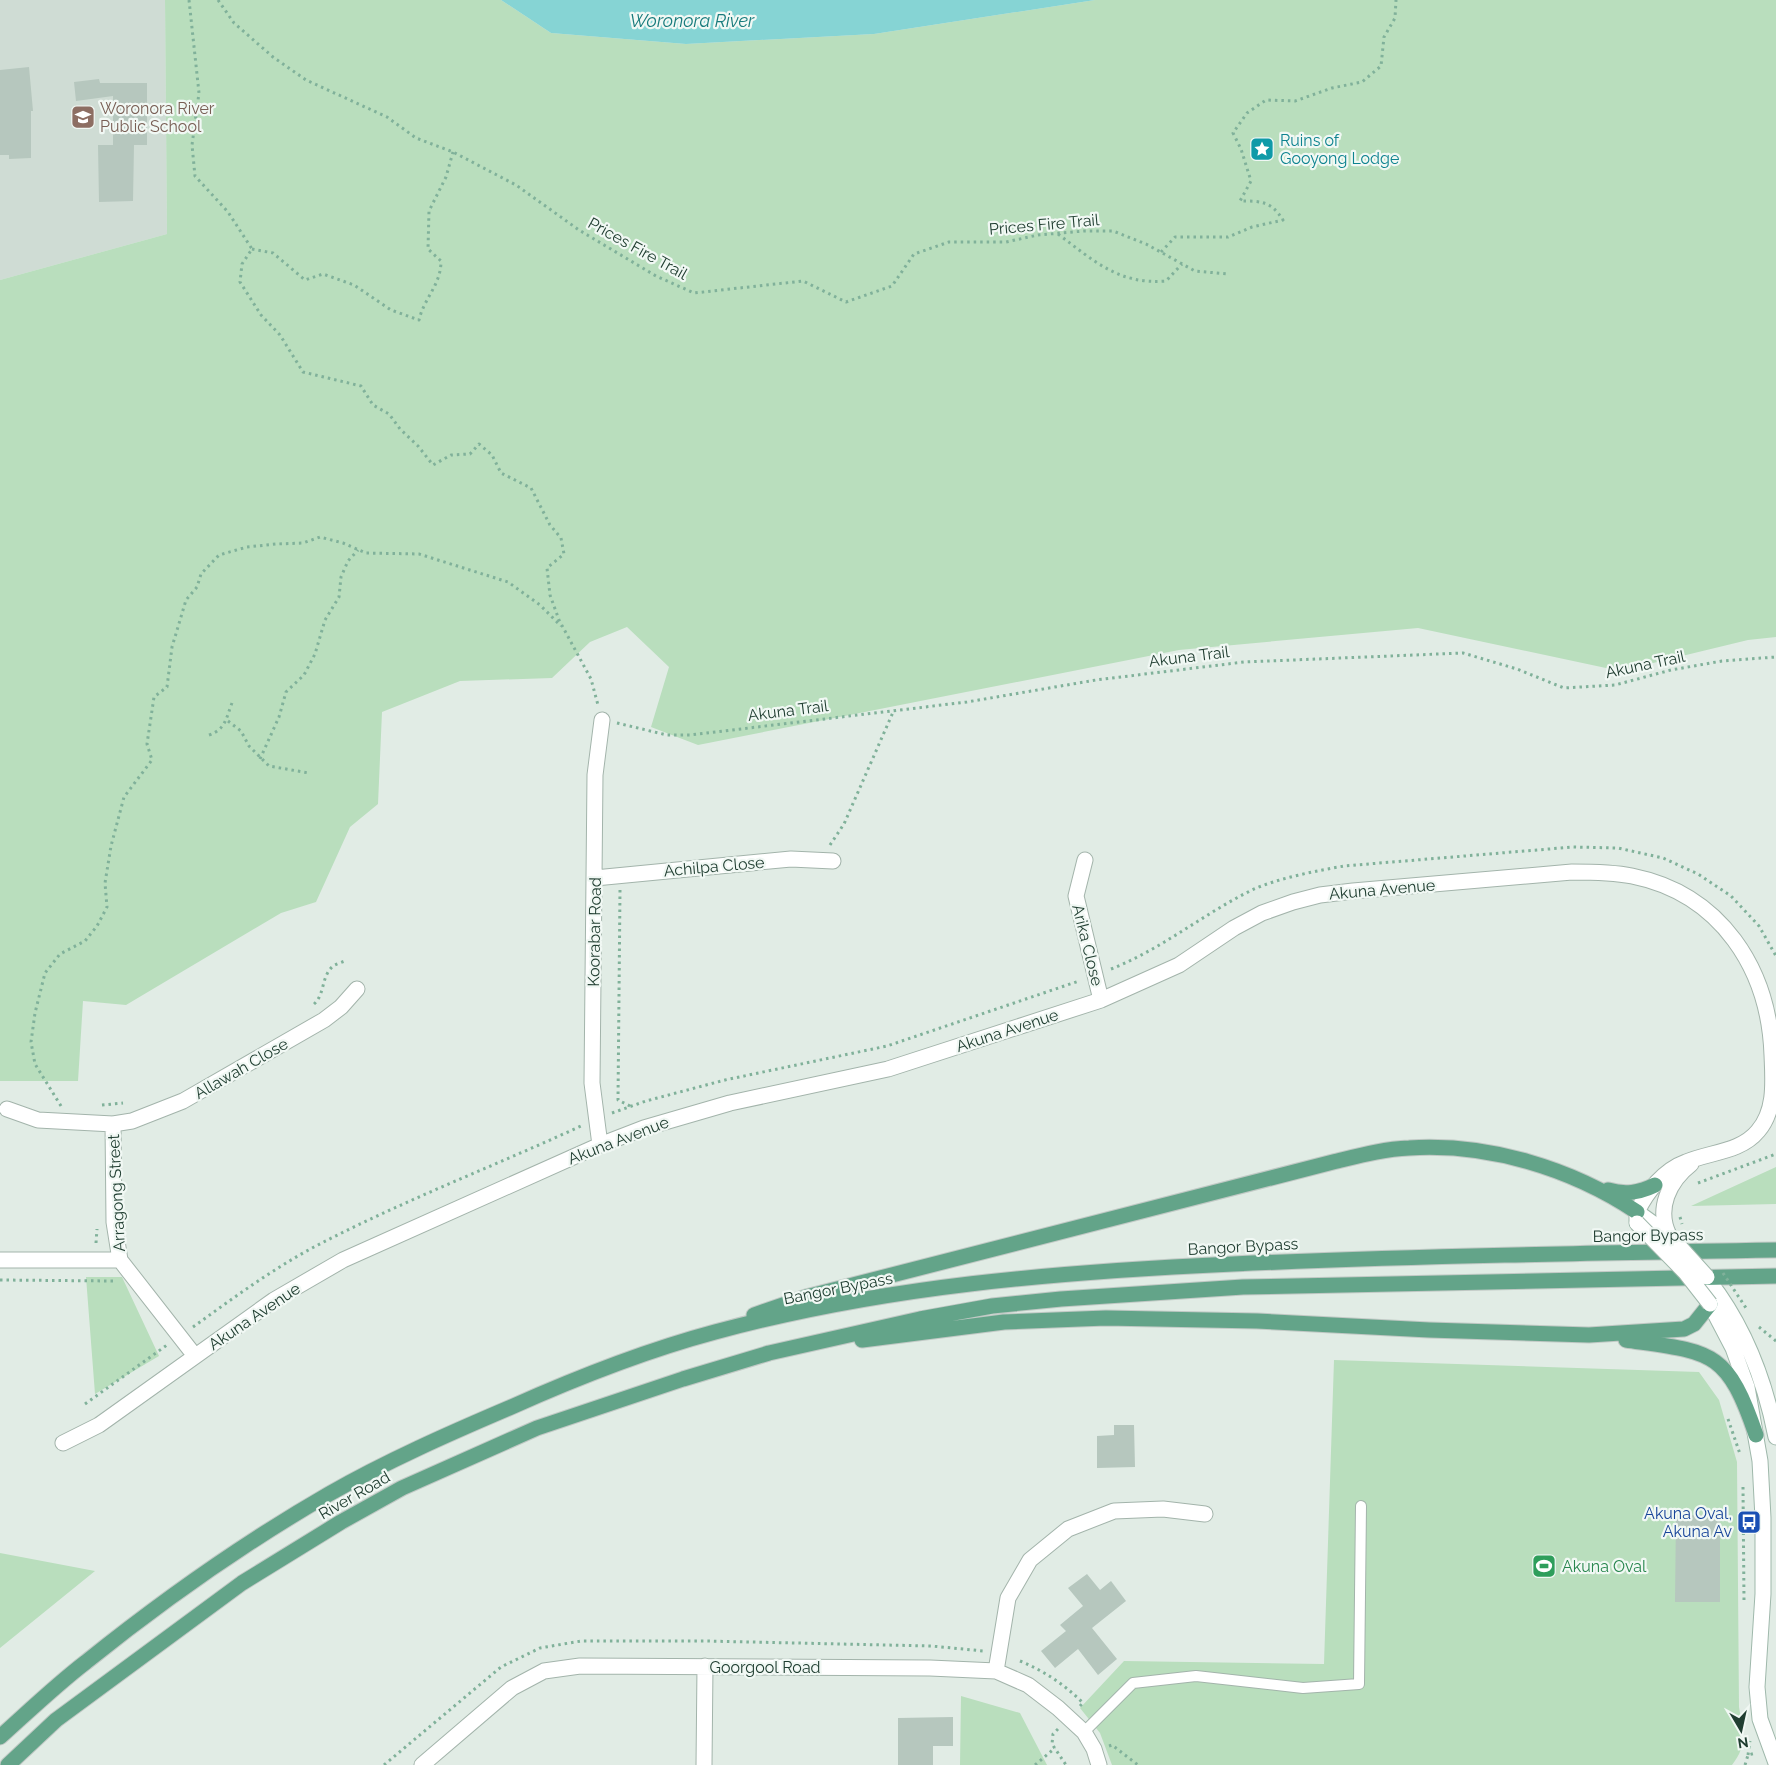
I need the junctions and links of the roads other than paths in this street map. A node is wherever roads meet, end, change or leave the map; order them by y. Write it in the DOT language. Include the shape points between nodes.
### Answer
graph roads {
  1 [pos="602,720"];
  2 [pos="826,860"];
  3 [pos="1085,860"];
  4 [pos="595,878"];
  5 [pos="357,989"];
  6 [pos="1101,1000"];
  7 [pos="1773,1027"];
  8 [pos="7,1109"];
  9 [pos="113,1124"];
  10 [pos="600,1145"];
  11 [pos="1708,1155"];
  12 [pos="1655,1184"];
  13 [pos="1596,1187"];
  14 [pos="1637,1217"];
  15 [pos="1658,1220"];
  16 [pos="1776,1250"];
  17 [pos="0,1260"];
  18 [pos="120,1260"];
  19 [pos="1776,1276"];
  20 [pos="1707,1278"];
  21 [pos="1710,1307"];
  22 [pos="716,1332"];
  23 [pos="1588,1335"];
  24 [pos="768,1353"];
  25 [pos="195,1356"];
  26 [pos="1756,1435"];
  27 [pos="1776,1437"];
  28 [pos="63,1443"];
  29 [pos="1361,1506"];
  30 [pos="1205,1514"];
  31 [pos="705,1666"];
  32 [pos="996,1671"];
  33 [pos="1084,1732"];
  34 [pos="0,1737"];
  35 [pos="1776,1764"];
  36 [pos="8,1765"];
  37 [pos="422,1765"];
  38 [pos="704,1765"];
  39 [pos="1099,1765"];
  1 -- 4 [label="street, Koorabar Road" via="595,776"];
  2 -- 4 [label="street, Achilpa Close" via="791,859"];
  3 -- 6 [label="street, Arika Close" via="1076,896"];
  4 -- 10 [label="street, Koorabar Road" via="592,1083"];
  5 -- 9 [label="street, Allawah Close" via="324,1020 183,1101 154,1114"];
  6 -- 7 [label="street, Akuna Avenue" via="1179,965 1262,913 1320,895 1564,872 1604,872 1657,883 1702,907 1721,922 1736,941 1759,983"];
  6 -- 10 [label="street, Akuna Avenue" via="888,1069 730,1103 660,1122"];
  7 -- 11 [label="street, Akuna Avenue" via="1771,1105 1766,1120 1745,1143"];
  8 -- 9 [label="street, Allawah Close" via="38,1120"];
  9 -- 18 [label="street, Arragong Street" via="114,1222"];
  10 -- 25 [label="street, Akuna Avenue" via="343,1260 274,1300"];
  11 -- 12 [label="street, Akuna Avenue" via="1674,1167"];
  11 -- 15 [label="street, Akuna Avenue" via="1678,1176"];
  12 -- 13 [label="main road" via="1623,1194"];
  12 -- 14 [label="street, Akuna Avenue"];
  13 -- 14 [label="main road"];
  13 -- 22 [label="main road" via="1562,1172 1499,1155 1427,1147 1385,1151 806,1297"];
  14 -- 15 [label="street"];
  14 -- 21 [label="street, bridge" via="1685,1272"];
  15 -- 20 [label="street, bridge"];
  16 -- 22 [label="main road, Bangor Bypass" via="1308,1260 1095,1271 1008,1278 882,1296"];
  17 -- 18 [label="street"];
  18 -- 25 [label="street, Arragong Street"];
  19 -- 24 [label="main road" via="1243,1287 1061,1300 992,1306 920,1319"];
  20 -- 21 [label="street" via="1711,1289"];
  20 -- 27 [label="street" via="1729,1310 1758,1372"];
  21 -- 23 [label="main road" via="1694,1324 1678,1331"];
  21 -- 26 [label="street" via="1740,1366"];
  22 -- 34 [label="main road, River Road" via="645,1353 566,1383 416,1448 327,1495 206,1572 146,1616 82,1665"];
  23 -- 24 [label="main road" via="1257,1320 1053,1319 950,1328"];
  23 -- 26 [label="main road" via="1680,1347 1714,1359 1734,1383"];
  24 -- 36 [label="main road, River Road" via="537,1428 402,1488 242,1583 56,1720"];
  25 -- 28 [label="street, Akuna Avenue" via="99,1425"];
  26 -- 35 [label="street" via="1764,1554 1757,1687 1760,1719"];
  29 -- 33 [label="lane" via="1359,1684 1303,1688 1196,1676 1133,1682"];
  30 -- 32 [label="street" via="1163,1509 1114,1511 1068,1529 1030,1560 1008,1598"];
  31 -- 32 [label="street, Goorgool Road"];
  31 -- 37 [label="street, Goorgool Road" via="580,1666 544,1672 512,1688"];
  31 -- 38 [label="street"];
  32 -- 33 [label="street, Goorgool Road" via="1028,1685"];
  33 -- 39 [label="street, Goorgool Road"];
}
